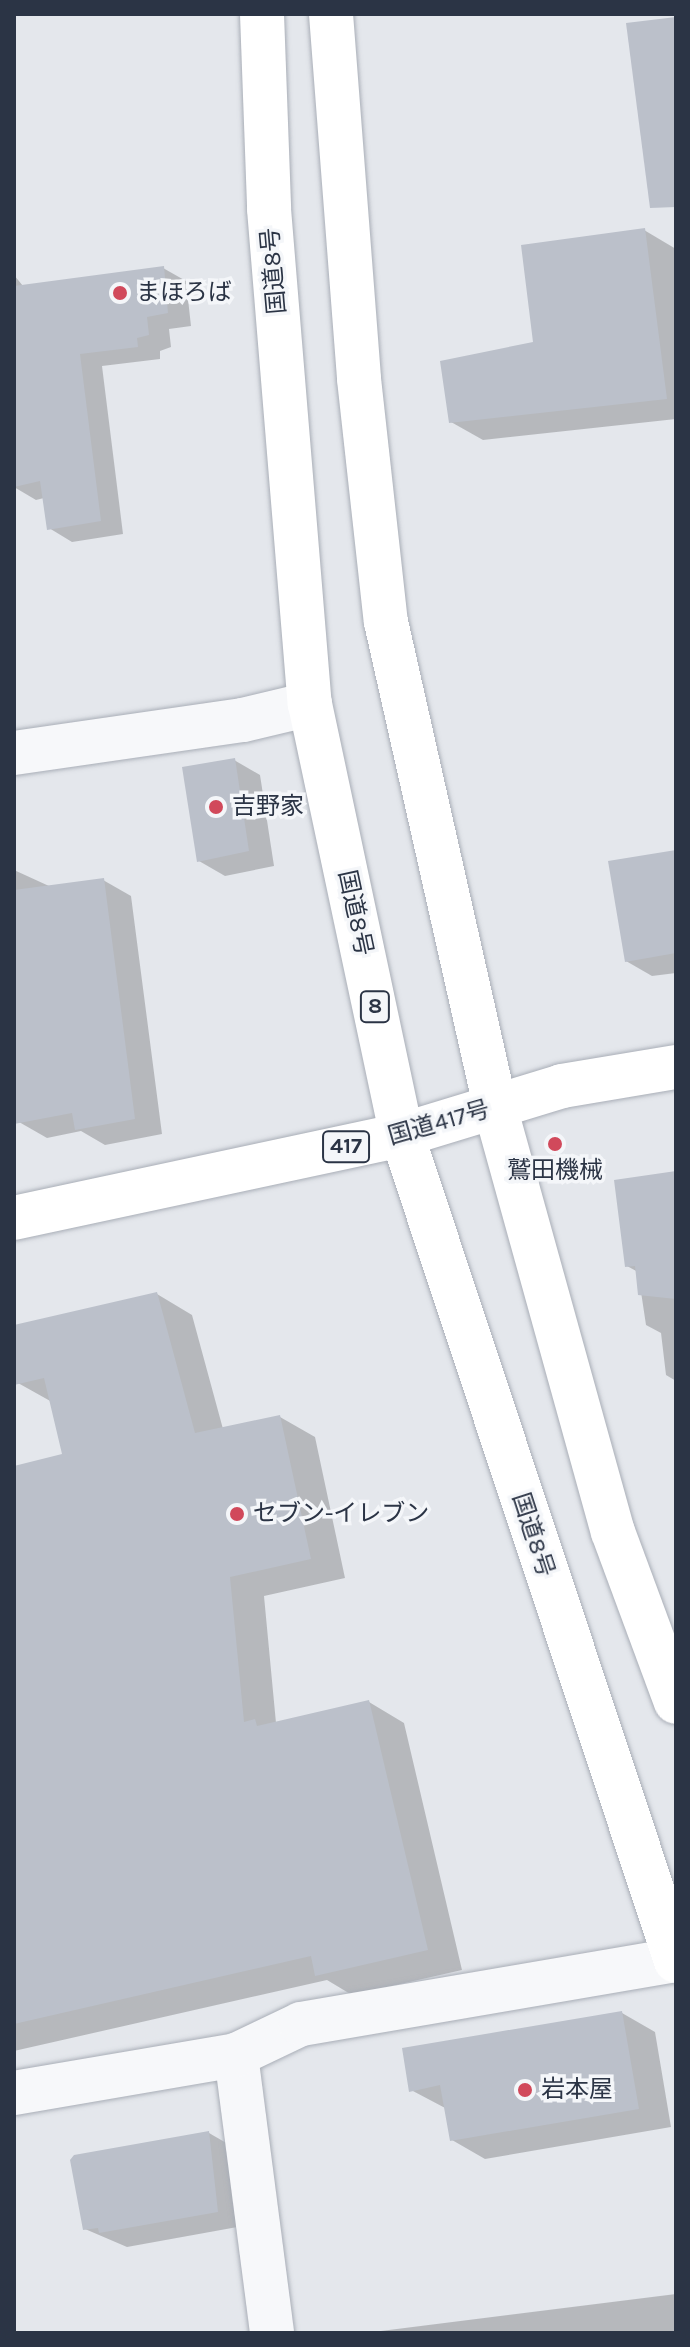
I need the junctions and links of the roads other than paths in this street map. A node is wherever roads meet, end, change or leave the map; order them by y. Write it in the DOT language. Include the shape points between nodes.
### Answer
graph roads {
  1 [pos="262,14"];
  2 [pos="331,14"];
  3 [pos="310,704"];
  4 [pos="14,753"];
  5 [pos="676,1067"];
  6 [pos="495,1107"];
  7 [pos="402,1135"];
  8 [pos="14,1218"];
  9 [pos="676,1702"];
  10 [pos="676,1960"];
  11 [pos="236,2055"];
  12 [pos="14,2093"];
  13 [pos="272,2333"];
  1 -- 3 [label="highway, 国道8号 / 8" via="269,209"];
  2 -- 6 [label="highway" via="359,379 386,622"];
  3 -- 4 [label="street" via="243,720"];
  3 -- 7 [label="highway, 国道8号 / 8"];
  5 -- 6 [label="highway, 国道417号 / 417" via="562,1086"];
  6 -- 7 [label="highway, 国道417号 / 417"];
  6 -- 9 [label="highway" via="613,1532"];
  7 -- 8 [label="highway, 国道417号 / 417"];
  7 -- 10 [label="highway, 国道8号 / 8"];
  10 -- 11 [label="street" via="301,2024"];
  11 -- 12 [label="street"];
  11 -- 13 [label="street"];
}
